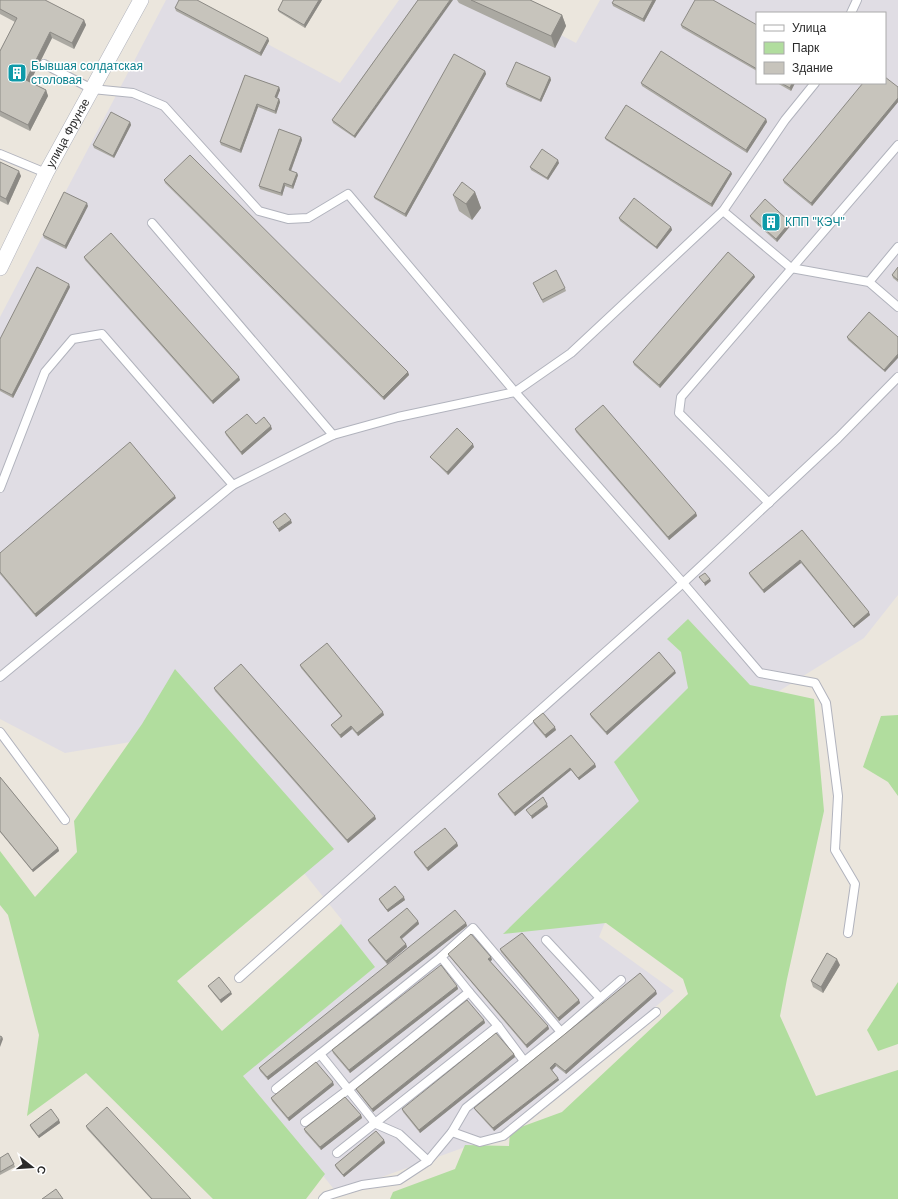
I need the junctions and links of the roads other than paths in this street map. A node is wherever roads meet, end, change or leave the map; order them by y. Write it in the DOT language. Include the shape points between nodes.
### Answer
graph roads {
  1 [pos="141,0"];
  2 [pos="857,0"];
  3 [pos="851,12"];
  4 [pos="44,64"];
  5 [pos="814,84"];
  6 [pos="92,89"];
  7 [pos="898,145"];
  8 [pos="0,154"];
  9 [pos="46,173"];
  10 [pos="723,210"];
  11 [pos="152,223"];
  12 [pos="898,247"];
  13 [pos="0,268"];
  14 [pos="791,268"];
  15 [pos="868,282"];
  16 [pos="898,307"];
  17 [pos="898,377"];
  18 [pos="515,392"];
  19 [pos="333,435"];
  20 [pos="234,485"];
  21 [pos="0,488"];
  22 [pos="769,503"];
  23 [pos="683,583"];
  24 [pos="0,676"];
  25 [pos="0,732"];
  26 [pos="65,820"];
  27 [pos="848,933"];
  28 [pos="546,940"];
  29 [pos="441,957"];
  30 [pos="239,978"];
  31 [pos="621,980"];
  32 [pos="469,992"];
  33 [pos="600,998"];
  34 [pos="656,1012"];
  35 [pos="498,1026"];
  36 [pos="561,1032"];
  37 [pos="320,1054"];
  38 [pos="524,1061"];
  39 [pos="276,1089"];
  40 [pos="349,1089"];
  41 [pos="305,1122"];
  42 [pos="376,1124"];
  43 [pos="452,1132"];
  44 [pos="337,1153"];
  45 [pos="428,1161"];
  46 [pos="323,1199"];
  1 -- 6 [label="street, улица Фрунзе"];
  2 -- 3 [label="lane"];
  4 -- 6 [label="lane"];
  5 -- 10 [label="lane" via="785,120"];
  6 -- 9 [label="street, улица Фрунзе"];
  6 -- 18 [label="lane" via="133,93 164,106 259,211 288,220 308,218 348,194"];
  7 -- 14 [label="lane"];
  8 -- 9 [label="lane"];
  9 -- 13 [label="street, улица Фрунзе"];
  10 -- 14 [label="lane"];
  10 -- 18 [label="lane" via="571,353"];
  11 -- 19 [label="lane"];
  12 -- 15 [label="lane"];
  14 -- 15 [label="lane"];
  14 -- 22 [label="lane" via="681,397 679,413"];
  15 -- 16 [label="lane"];
  17 -- 22 [label="lane"];
  18 -- 19 [label="lane" via="398,417"];
  18 -- 23 [label="lane"];
  19 -- 20 [label="lane"];
  20 -- 21 [label="lane" via="102,334 73,339 46,372"];
  20 -- 24 [label="lane"];
  22 -- 23 [label="lane"];
  23 -- 27 [label="lane" via="760,673 815,683 826,703 838,796 835,850 855,884"];
  23 -- 30 [label="lane"];
  25 -- 26 [label="lane"];
  28 -- 33 [label="lane"];
  29 -- 32 [label="lane"];
  29 -- 36 [label="lane" via="473,928"];
  29 -- 37 [label="lane"];
  31 -- 33 [label="lane"];
  32 -- 35 [label="lane"];
  32 -- 40 [label="lane"];
  33 -- 36 [label="lane"];
  34 -- 43 [label="lane" via="503,1136 480,1142"];
  35 -- 38 [label="lane"];
  35 -- 42 [label="lane"];
  36 -- 38 [label="lane"];
  37 -- 39 [label="lane"];
  37 -- 40 [label="lane"];
  38 -- 43 [label="lane" via="466,1108"];
  40 -- 41 [label="lane"];
  40 -- 42 [label="lane"];
  42 -- 44 [label="lane"];
  42 -- 45 [label="lane" via="399,1134"];
  43 -- 45 [label="lane"];
  45 -- 46 [label="lane" via="399,1180 362,1185"];
}
